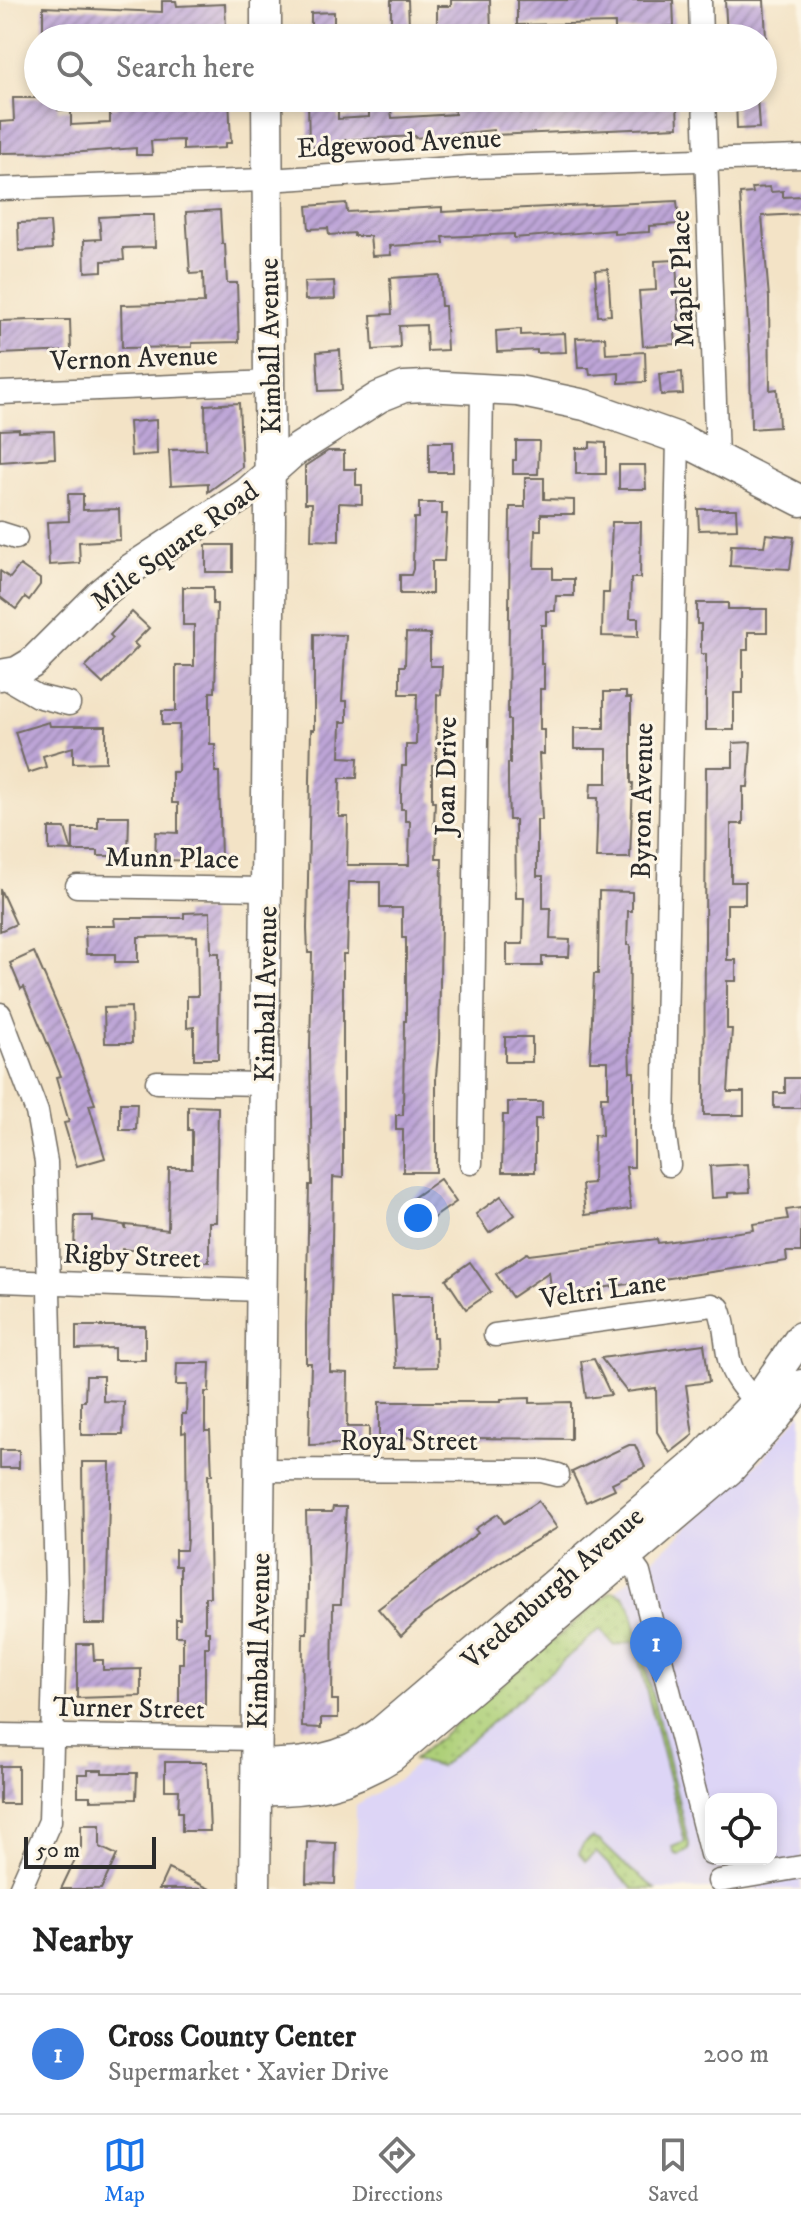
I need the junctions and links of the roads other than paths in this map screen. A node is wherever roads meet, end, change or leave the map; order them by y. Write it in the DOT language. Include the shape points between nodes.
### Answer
graph roads {
  1 [pos="266,0"];
  2 [pos="700,0"];
  3 [pos="266,24"];
  4 [pos="701,24"];
  5 [pos="267,112"];
  6 [pos="704,112"];
  7 [pos="801,157"];
  8 [pos="706,161"];
  9 [pos="268,180"];
  10 [pos="0,189"];
  11 [pos="270,382"];
  12 [pos="482,389"];
  13 [pos="0,393"];
  14 [pos="678,438"];
  15 [pos="717,458"];
  16 [pos="270,473"];
  17 [pos="801,501"];
  18 [pos="1,675"];
  19 [pos="69,704"];
  20 [pos="77,886"];
  21 [pos="266,889"];
  22 [pos="0,1014"];
  23 [pos="157,1082"];
  24 [pos="264,1084"];
  25 [pos="471,1163"];
  26 [pos="669,1165"];
  27 [pos="0,1281"];
  28 [pos="49,1282"];
  29 [pos="261,1290"];
  30 [pos="495,1335"];
  31 [pos="801,1337"];
  32 [pos="801,1385"];
  33 [pos="756,1402"];
  34 [pos="259,1470"];
  35 [pos="558,1475"];
  36 [pos="620,1546"];
  37 [pos="0,1735"];
  38 [pos="52,1736"];
  39 [pos="257,1765"];
  40 [pos="705,1830"];
  41 [pos="714,1865"];
  42 [pos="801,1867"];
  43 [pos="720,1885"];
  44 [pos="20,1889"];
  45 [pos="255,1889"];
  1 -- 3 [label="street"];
  2 -- 4 [label="street"];
  5 -- 9 [label="street, Kimball Avenue"];
  6 -- 8 [label="street, Maple Place"];
  7 -- 8 [label="street, Edgewood Avenue"];
  8 -- 9 [label="street, Edgewood Avenue" via="469,167"];
  8 -- 15 [label="street, Maple Place"];
  9 -- 10 [label="street, Edgewood Avenue"];
  9 -- 11 [label="street, Kimball Avenue"];
  11 -- 13 [label="street, Vernon Avenue"];
  11 -- 16 [label="street, Kimball Avenue"];
  12 -- 14 [label="street, Mile Square Road" via="570,401"];
  12 -- 16 [label="street, Mile Square Road" via="395,390 293,452"];
  12 -- 25 [label="street, Joan Drive"];
  14 -- 15 [label="street, Mile Square Road"];
  14 -- 26 [label="street, Byron Avenue" via="664,1129"];
  15 -- 17 [label="street, Mile Square Road"];
  16 -- 18 [label="street, Mile Square Road" via="124,575 32,663"];
  16 -- 21 [label="street, Kimball Avenue"];
  18 -- 19 [label="street" via="37,696"];
  20 -- 21 [label="street, Munn Place"];
  21 -- 24 [label="street, Kimball Avenue"];
  22 -- 28 [label="street" via="37,1112 46,1162"];
  23 -- 24 [label="street"];
  24 -- 29 [label="street, Kimball Avenue"];
  27 -- 28 [label="street, Rigby Street"];
  28 -- 29 [label="street, Rigby Street"];
  28 -- 38 [label="street" via="56,1591"];
  29 -- 34 [label="street, Kimball Avenue"];
  30 -- 33 [label="street, Veltri Lane" via="712,1305 723,1316 729,1363"];
  31 -- 33 [label="street, Vredenburgh Avenue"];
  32 -- 36 [label="street, Vredenburgh Avenue" via="729,1470"];
  33 -- 36 [label="street, Vredenburgh Avenue"];
  34 -- 35 [label="street, Royal Street"];
  34 -- 39 [label="street, Kimball Avenue"];
  36 -- 39 [label="street, Vredenburgh Avenue" via="411,1724 377,1766 349,1780 301,1790"];
  36 -- 40 [label="street" via="639,1573"];
  37 -- 38 [label="street, Turner Street"];
  38 -- 39 [label="street, Turner Street"];
  38 -- 44 [label="street" via="50,1821"];
  39 -- 45 [label="street, Kimball Avenue"];
  41 -- 43 [label="street"];
  42 -- 43 [label="street"];
}
